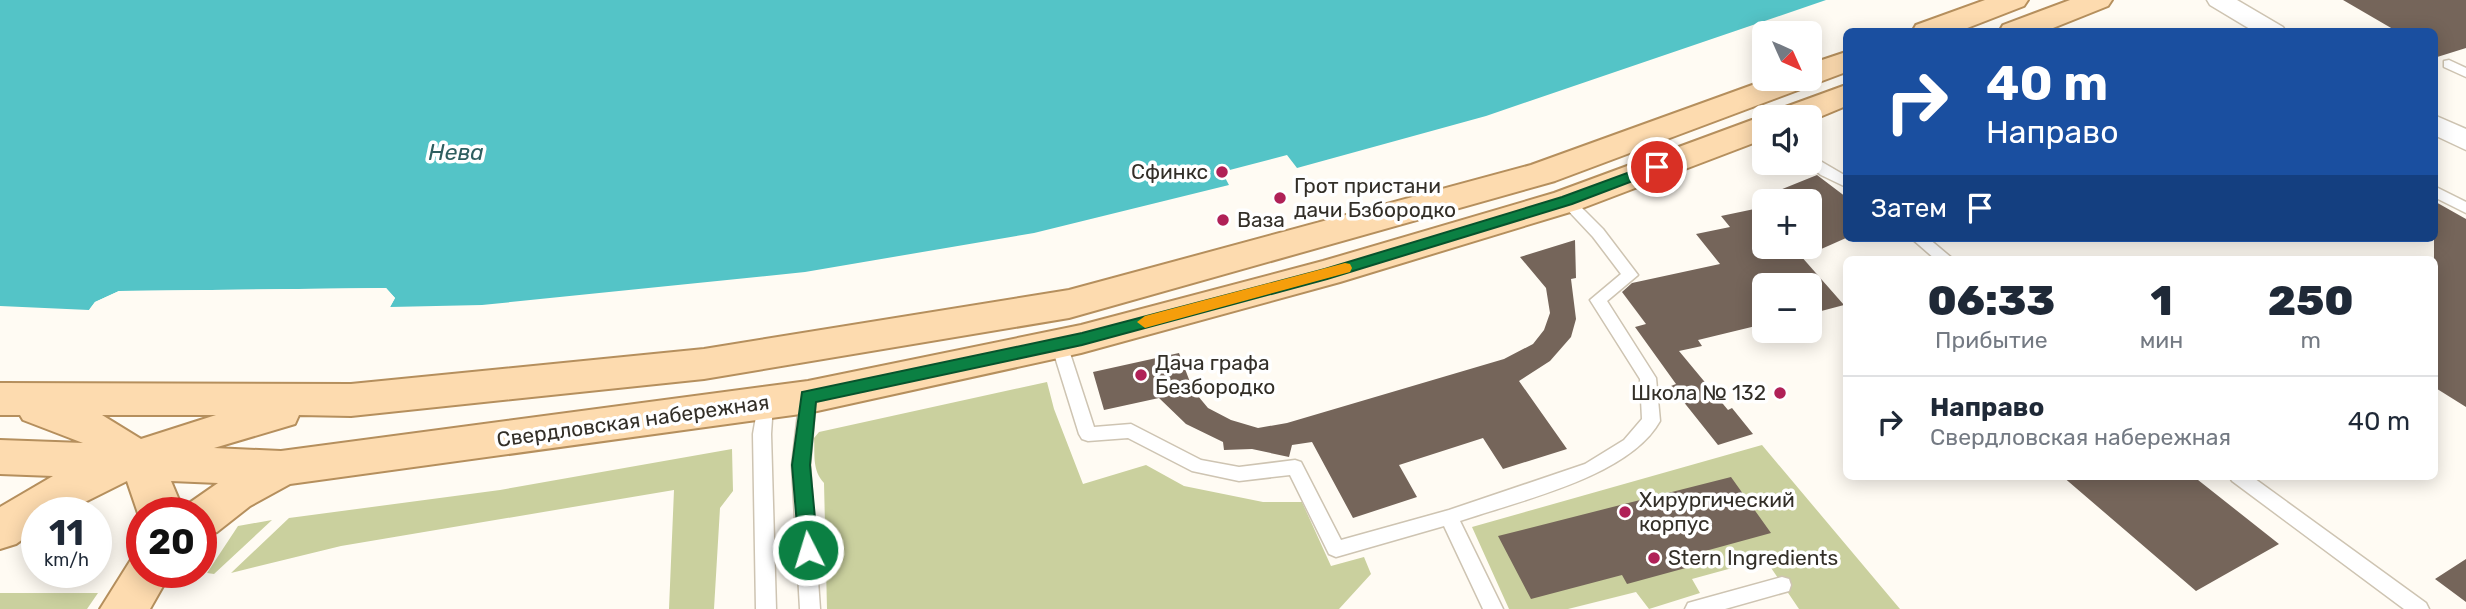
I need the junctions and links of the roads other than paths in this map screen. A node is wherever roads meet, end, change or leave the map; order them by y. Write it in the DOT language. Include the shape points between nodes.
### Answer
graph roads {
  1 [pos="2013,0"];
  2 [pos="2097,0"];
  3 [pos="2220,0"];
  4 [pos="1938,28"];
  5 [pos="2024,28"];
  6 [pos="2267,28"];
  7 [pos="1843,62"];
  8 [pos="2449,64"];
  9 [pos="1822,70"];
  10 [pos="2466,74"];
  11 [pos="1765,91"];
  12 [pos="1843,96"];
  13 [pos="1820,105"];
  14 [pos="2438,125"];
  15 [pos="1752,132"];
  16 [pos="2466,141"];
  17 [pos="1822,169"];
  18 [pos="1843,178"];
  19 [pos="2438,193"];
  20 [pos="1567,201"];
  21 [pos="2466,208"];
  22 [pos="1923,242"];
  23 [pos="1941,256"];
  24 [pos="1059,344"];
  25 [pos="808,397"];
  26 [pos="1,399"];
  27 [pos="322,401"];
  28 [pos="765,404"];
  29 [pos="0,457"];
  30 [pos="136,461"];
  31 [pos="281,468"];
  32 [pos="2243,480"];
  33 [pos="156,497"];
  34 [pos="217,508"];
  35 [pos="1449,517"];
  36 [pos="0,531"];
  37 [pos="1782,585"];
  38 [pos="138,588"];
  39 [pos="124,609"];
  40 [pos="766,609"];
  41 [pos="810,609"];
  42 [pos="1493,609"];
  43 [pos="1695,609"];
  44 [pos="2419,609"];
  1 -- 4 [label="main road"];
  2 -- 5 [label="main road"];
  3 -- 6 [label="street"];
  7 -- 9 [label="main road"];
  8 -- 10 [label="lane"];
  11 -- 27 [label="main road, Свердловская набережная" via="1543,173 1069,304 704,365"];
  12 -- 13 [label="main road"];
  14 -- 16 [label="street"];
  15 -- 20 [label="main road, Свердловская набережная"];
  17 -- 18 [label="lane"];
  19 -- 21 [label="lane"];
  20 -- 24 [label="main road, Свердловская набережная" via="1327,273"];
  20 -- 35 [label="lane" via="1630,275 1598,300 1648,378 1651,421 1630,446 1591,469"];
  22 -- 23 [label="lane"];
  24 -- 25 [label="main road, Свердловская набережная"];
  24 -- 35 [label="lane" via="1088,434 1131,431 1198,466 1240,474 1295,467 1336,549"];
  25 -- 28 [label="main road, Свердловская набережная"];
  25 -- 41 [label="lane" via="801,465"];
  26 -- 27 [label="main road, Свердловская набережная"];
  26 -- 30 [label="main road, Свердловская набережная" via="70,418 107,436"];
  27 -- 30 [label="main road, Свердловская набережная" via="222,429"];
  28 -- 31 [label="main road, Свердловская набережная"];
  28 -- 40 [label="lane"];
  29 -- 30 [label="main road, Свердловская набережная"];
  30 -- 31 [label="main road, Свердловская набережная"];
  30 -- 33 [label="main road" via="149,476"];
  30 -- 36 [label="main road" via="78,483"];
  31 -- 34 [label="main road"];
  32 -- 44 [label="lane"];
  35 -- 42 [label="lane"];
  37 -- 43 [label="lane"];
  38 -- 39 [label="main road"];
}
